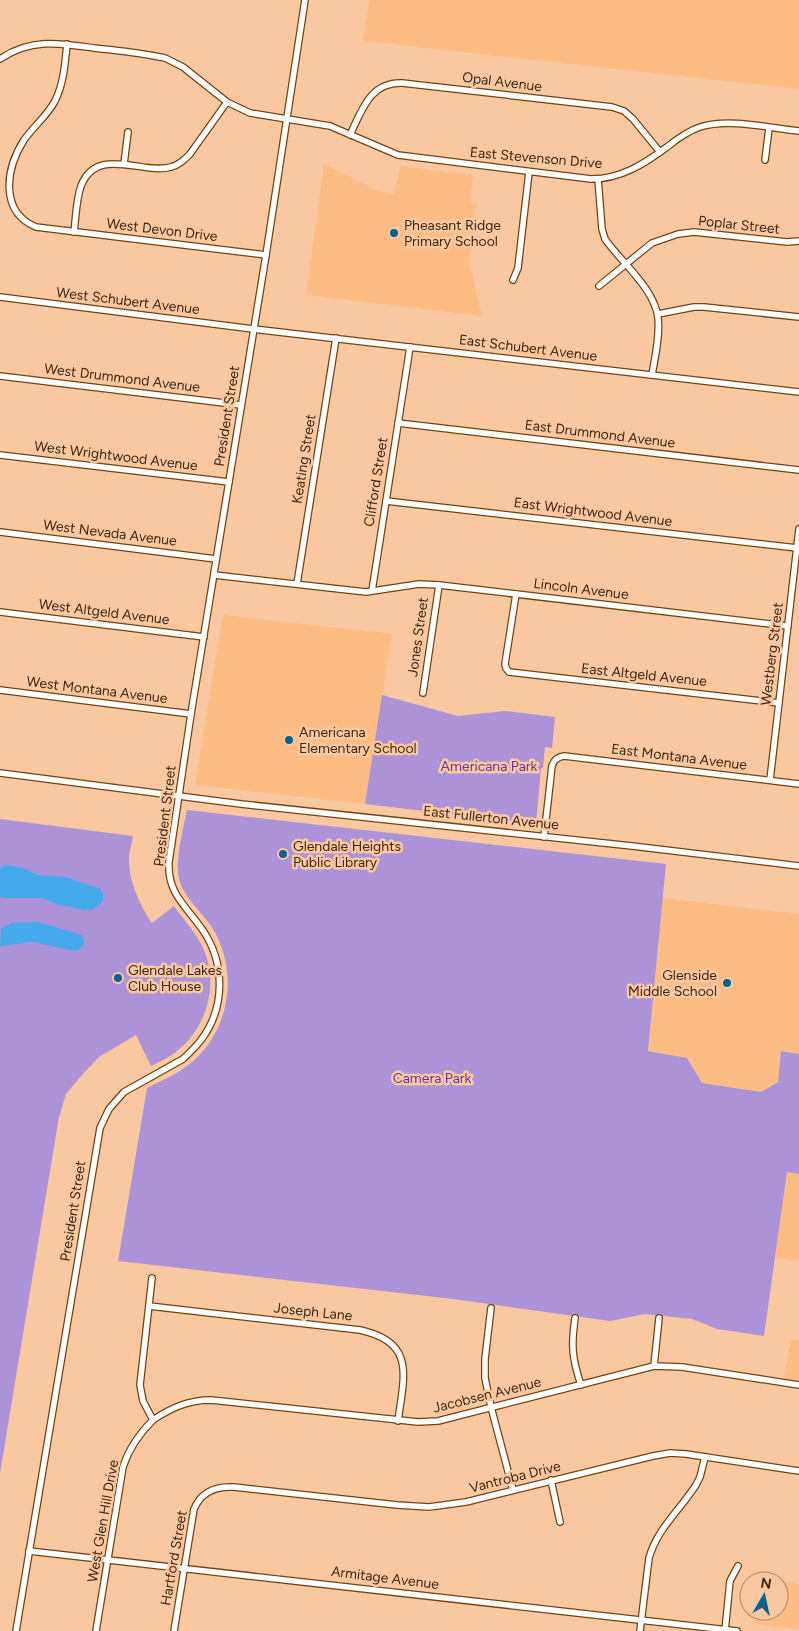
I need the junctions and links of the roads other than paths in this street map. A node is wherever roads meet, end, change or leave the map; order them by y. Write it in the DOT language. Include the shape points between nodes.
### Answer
graph roads {
  1 [pos="305,0"];
  2 [pos="67,44"];
  3 [pos="0,59"];
  4 [pos="227,102"];
  5 [pos="287,120"];
  6 [pos="769,128"];
  7 [pos="799,131"];
  8 [pos="128,132"];
  9 [pos="350,135"];
  10 [pos="660,152"];
  11 [pos="765,160"];
  12 [pos="124,164"];
  13 [pos="529,172"];
  14 [pos="598,179"];
  15 [pos="74,232"];
  16 [pos="799,241"];
  17 [pos="266,255"];
  18 [pos="626,266"];
  19 [pos="513,280"];
  20 [pos="599,286"];
  21 [pos="0,297"];
  22 [pos="658,314"];
  23 [pos="799,317"];
  24 [pos="254,329"];
  25 [pos="336,338"];
  26 [pos="410,347"];
  27 [pos="652,375"];
  28 [pos="0,376"];
  29 [pos="799,392"];
  30 [pos="241,405"];
  31 [pos="398,423"];
  32 [pos="0,455"];
  33 [pos="799,470"];
  34 [pos="229,482"];
  35 [pos="386,501"];
  36 [pos="799,529"];
  37 [pos="0,532"];
  38 [pos="797,548"];
  39 [pos="216,559"];
  40 [pos="214,574"];
  41 [pos="297,584"];
  42 [pos="439,585"];
  43 [pos="372,591"];
  44 [pos="516,594"];
  45 [pos="795,596"];
  46 [pos="0,612"];
  47 [pos="788,626"];
  48 [pos="204,637"];
  49 [pos="0,690"];
  50 [pos="423,693"];
  51 [pos="779,703"];
  52 [pos="191,714"];
  53 [pos="0,773"];
  54 [pos="770,780"];
  55 [pos="799,784"];
  56 [pos="179,796"];
  57 [pos="544,837"];
  58 [pos="799,866"];
  59 [pos="152,1278"];
  60 [pos="149,1306"];
  61 [pos="491,1308"];
  62 [pos="574,1318"];
  63 [pos="659,1318"];
  64 [pos="654,1366"];
  65 [pos="581,1385"];
  66 [pos="799,1385"];
  67 [pos="491,1408"];
  68 [pos="153,1420"];
  69 [pos="398,1420"];
  70 [pos="705,1457"];
  71 [pos="799,1471"];
  72 [pos="551,1480"];
  73 [pos="234,1487"];
  74 [pos="513,1490"];
  75 [pos="560,1522"];
  76 [pos="30,1551"];
  77 [pos="108,1560"];
  78 [pos="738,1566"];
  79 [pos="184,1568"];
  80 [pos="642,1620"];
  81 [pos="725,1630"];
  82 [pos="16,1631"];
  83 [pos="96,1631"];
  84 [pos="174,1631"];
  85 [pos="640,1631"];
  86 [pos="737,1631"];
  1 -- 5 [label="street, President Street"];
  2 -- 3 [label="street, East Stevenson Drive" via="39,44 12,51"];
  2 -- 4 [label="street, East Stevenson Drive" via="165,58 183,67"];
  2 -- 15 [label="street, West Devon Drive" via="59,92 18,151 7,188 9,203 21,220 36,227"];
  4 -- 5 [label="street, East Stevenson Drive" via="250,113"];
  4 -- 12 [label="street" via="190,154 179,164 162,169"];
  5 -- 9 [label="street, East Stevenson Drive" via="330,126"];
  5 -- 17 [label="street, President Street"];
  6 -- 7 [label="street, East Stevenson Drive"];
  6 -- 10 [label="street, East Stevenson Drive" via="713,124 690,131"];
  6 -- 11 [label="street"];
  8 -- 12 [label="street"];
  9 -- 10 [label="street, Opal Avenue" via="372,94 391,82 612,107 633,119"];
  9 -- 13 [label="street, East Stevenson Drive" via="398,156"];
  10 -- 14 [label="street, East Stevenson Drive" via="617,176"];
  12 -- 15 [label="street" via="102,166 92,171 84,181"];
  13 -- 14 [label="street, East Stevenson Drive"];
  13 -- 19 [label="street" via="518,268"];
  14 -- 18 [label="street" via="605,239"];
  15 -- 17 [label="street, West Devon Drive"];
  16 -- 18 [label="street, Poplar Street" via="694,232 678,234 652,243"];
  17 -- 24 [label="street, President Street"];
  18 -- 20 [label="street, Poplar Street"];
  18 -- 22 [label="street" via="648,292"];
  21 -- 24 [label="street, West Schubert Avenue"];
  22 -- 23 [label="street" via="704,307"];
  22 -- 27 [label="street"];
  24 -- 25 [label="street, East Schubert Avenue"];
  24 -- 30 [label="street, President Street"];
  25 -- 26 [label="street, East Schubert Avenue"];
  25 -- 41 [label="street, Keating Street"];
  26 -- 27 [label="street, East Schubert Avenue"];
  26 -- 31 [label="street, Clifford Street"];
  27 -- 29 [label="street, East Schubert Avenue"];
  28 -- 30 [label="street, West Drummond Avenue"];
  30 -- 34 [label="street, President Street"];
  31 -- 33 [label="street, East Drummond Avenue"];
  31 -- 35 [label="street, Clifford Street"];
  32 -- 34 [label="street, West Wrightwood Avenue"];
  34 -- 39 [label="street, President Street"];
  35 -- 38 [label="street, East Wrightwood Avenue"];
  35 -- 43 [label="street, Clifford Street"];
  36 -- 38 [label="street, Westberg Street"];
  37 -- 39 [label="street, West Nevada Avenue"];
  38 -- 45 [label="street, Westberg Street"];
  39 -- 40 [label="street, President Street"];
  40 -- 41 [label="street"];
  40 -- 48 [label="street, President Street"];
  41 -- 43 [label="street"];
  42 -- 43 [label="street, Lincoln Avenue" via="419,584"];
  42 -- 44 [label="street, Lincoln Avenue"];
  42 -- 50 [label="street, Jones Street"];
  44 -- 47 [label="street, Lincoln Avenue"];
  44 -- 51 [label="street, East Altgeld Avenue" via="505,664 512,673"];
  45 -- 47 [label="street, Westberg Street"];
  46 -- 48 [label="street, West Altgeld Avenue"];
  47 -- 51 [label="street, Westberg Street"];
  48 -- 52 [label="street, President Street"];
  49 -- 52 [label="street, West Montana Avenue"];
  51 -- 54 [label="street, Westberg Street"];
  52 -- 56 [label="street, President Street"];
  53 -- 56 [label="street, East Fullerton Avenue"];
  54 -- 55 [label="street, East Montana Avenue"];
  54 -- 57 [label="street, East Montana Avenue" via="564,756 556,759 552,766"];
  56 -- 57 [label="street, East Fullerton Avenue"];
  56 -- 76 [label="street, President Street" via="169,862 170,876 177,896 214,952 219,976 218,1001 208,1029 190,1052 124,1092 108,1109 100,1128"];
  57 -- 58 [label="street, East Fullerton Avenue"];
  59 -- 60 [label="street"];
  60 -- 68 [label="street" via="140,1385 143,1401"];
  60 -- 69 [label="street, Joseph Lane" via="360,1330 381,1336 395,1347 402,1361 404,1378"];
  61 -- 67 [label="street" via="485,1367"];
  62 -- 65 [label="street" via="572,1352"];
  63 -- 64 [label="street"];
  64 -- 65 [label="street, Jacobsen Avenue"];
  64 -- 66 [label="street, Jacobsen Avenue" via="682,1367"];
  65 -- 67 [label="street, Jacobsen Avenue"];
  67 -- 69 [label="street, Jacobsen Avenue" via="438,1421"];
  67 -- 74 [label="street"];
  68 -- 69 [label="street, Jacobsen Avenue" via="180,1405 211,1400"];
  68 -- 77 [label="street, West Glen Hill Drive" via="127,1456"];
  70 -- 71 [label="street, Vantroba Drive"];
  70 -- 72 [label="street, Vantroba Drive" via="663,1454"];
  70 -- 80 [label="street" via="696,1485 652,1547"];
  72 -- 74 [label="street, Vantroba Drive"];
  72 -- 75 [label="street"];
  73 -- 74 [label="street, Vantroba Drive" via="419,1506 451,1505"];
  73 -- 79 [label="street, Hartford Street" via="212,1490 196,1504"];
  76 -- 77 [label="street, Armitage Avenue"];
  76 -- 82 [label="street, President Street"];
  77 -- 79 [label="street, Armitage Avenue"];
  77 -- 83 [label="street, West Glen Hill Drive"];
  78 -- 81 [label="street" via="730,1581"];
  79 -- 80 [label="street, Armitage Avenue"];
  79 -- 84 [label="street, Hartford Street"];
  80 -- 81 [label="street, Armitage Avenue"];
  80 -- 85 [label="street"];
  81 -- 86 [label="street, Armitage Avenue"];
}
